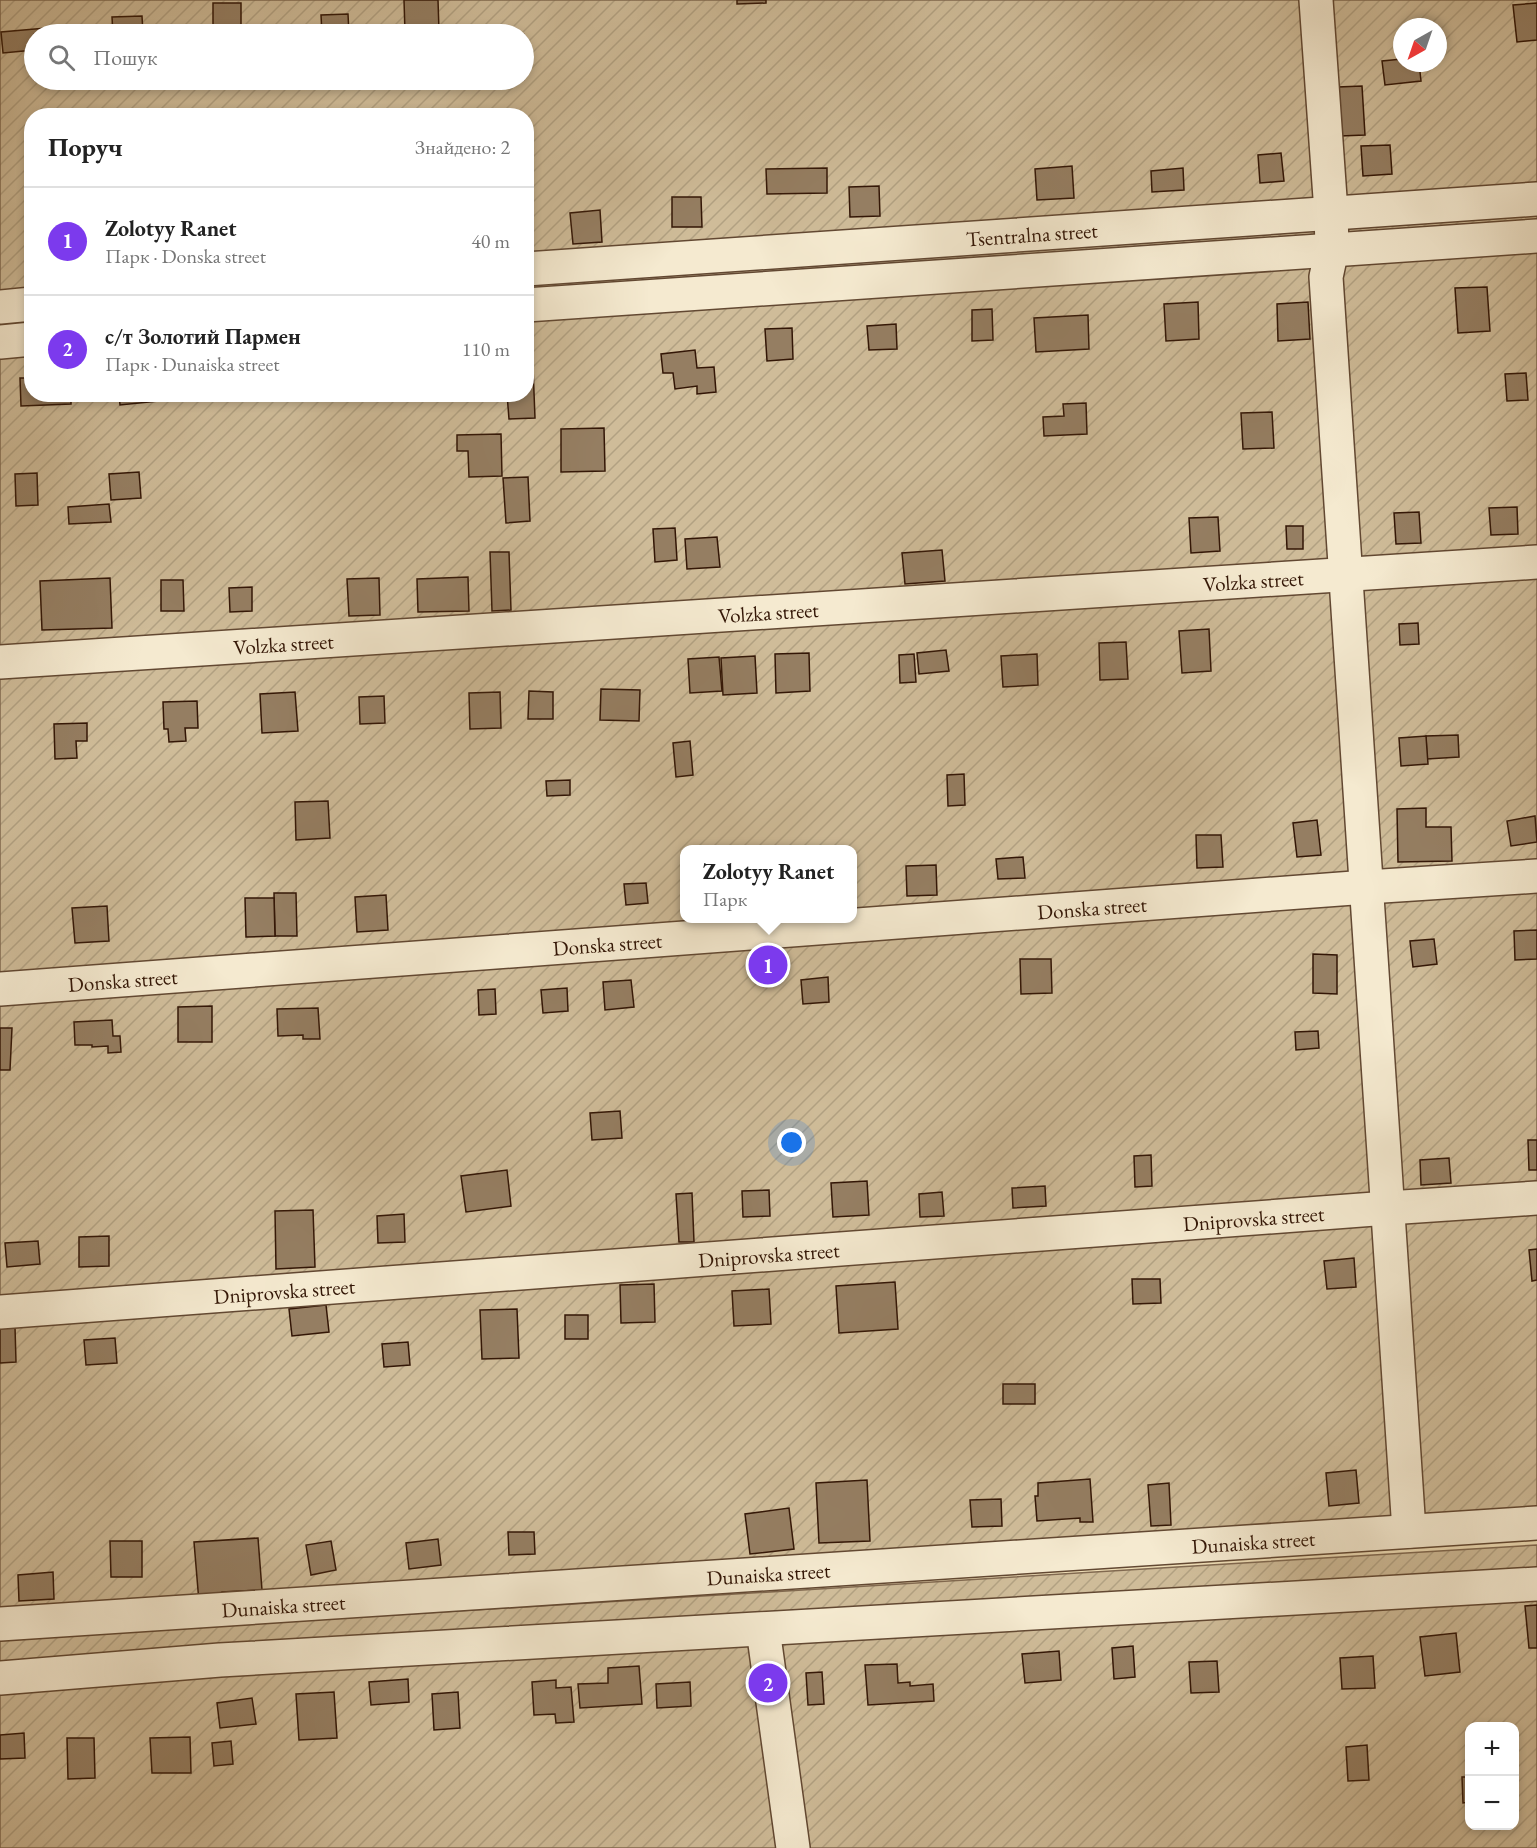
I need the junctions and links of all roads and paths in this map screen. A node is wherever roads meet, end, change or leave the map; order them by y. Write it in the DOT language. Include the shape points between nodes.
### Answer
graph roads {
  1 [pos="1316,0"];
  2 [pos="1537,199"];
  3 [pos="1331,212"];
  4 [pos="1537,236"];
  5 [pos="1332,249"];
  6 [pos="534,268"];
  7 [pos="534,304"];
  8 [pos="24,305"];
  9 [pos="0,307"];
  10 [pos="24,340"];
  11 [pos="0,342"];
  12 [pos="1537,562"];
  13 [pos="1347,575"];
  14 [pos="0,662"];
  15 [pos="1537,876"];
  16 [pos="1367,886"];
  17 [pos="0,989"];
  18 [pos="1537,1198"];
  19 [pos="1388,1208"];
  20 [pos="0,1312"];
  21 [pos="1537,1523"];
  22 [pos="1409,1531"];
  23 [pos="1537,1584"];
  24 [pos="0,1624"];
  25 [pos="763,1629"];
  26 [pos="0,1678"];
  27 [pos="792,1848"];
  1 -- 3 [label="street"];
  2 -- 3 [label="street, Tsentralna street"];
  3 -- 5 [label="street"];
  3 -- 6 [label="street, Tsentralna street"];
  4 -- 5 [label="street, Tsentralna street"];
  5 -- 7 [label="street, Tsentralna street"];
  5 -- 13 [label="street" via="1326,277"];
  8 -- 9 [label="street"];
  10 -- 11 [label="street"];
  12 -- 13 [label="street, Volzka street"];
  13 -- 14 [label="street, Volzka street"];
  13 -- 16 [label="street"];
  15 -- 16 [label="street, Donska street"];
  16 -- 17 [label="street, Donska street"];
  16 -- 19 [label="street"];
  18 -- 19 [label="street, Dniprovska street"];
  19 -- 20 [label="street, Dniprovska street"];
  19 -- 22 [label="street"];
  21 -- 22 [label="street, Dunaiska street"];
  22 -- 24 [label="street, Dunaiska street"];
  23 -- 25 [label="street"];
  25 -- 26 [label="street" via="220,1660"];
  25 -- 27 [label="street"];
}
